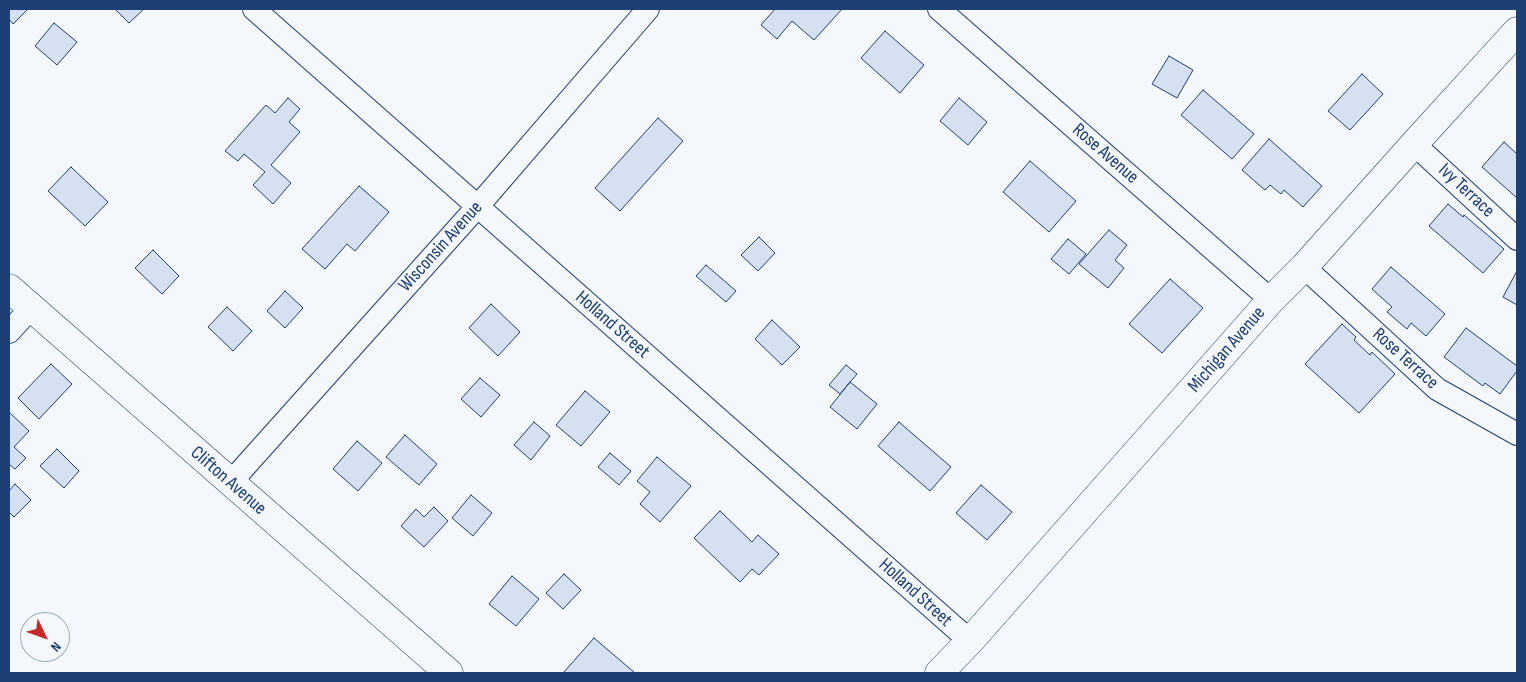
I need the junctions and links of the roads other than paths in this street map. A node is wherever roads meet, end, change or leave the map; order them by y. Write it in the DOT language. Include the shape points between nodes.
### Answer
graph roads {
  1 [pos="254,9"];
  2 [pos="648,9"];
  3 [pos="939,9"];
  4 [pos="1517,31"];
  5 [pos="1414,144"];
  6 [pos="478,206"];
  7 [pos="1517,239"];
  8 [pos="1304,267"];
  9 [pos="9,288"];
  10 [pos="1271,300"];
  11 [pos="31,308"];
  12 [pos="9,332"];
  13 [pos="1517,434"];
  14 [pos="230,483"];
  15 [pos="970,641"];
  16 [pos="449,673"];
  17 [pos="939,673"];
  1 -- 6 [label="street, Holland Street"];
  2 -- 6 [label="street, Wisconsin Avenue"];
  3 -- 10 [label="street, Rose Avenue"];
  4 -- 5 [label="main road, Michigan Avenue"];
  5 -- 7 [label="street, Ivy Terrace"];
  5 -- 8 [label="main road, Michigan Avenue"];
  6 -- 14 [label="street, Wisconsin Avenue"];
  6 -- 15 [label="street, Holland Street"];
  8 -- 10 [label="main road, Michigan Avenue"];
  8 -- 13 [label="street, Rose Terrace" via="1437,389"];
  9 -- 11 [label="main road, Clifton Avenue"];
  10 -- 15 [label="main road, Michigan Avenue"];
  11 -- 12 [label="street"];
  11 -- 14 [label="main road, Clifton Avenue"];
  14 -- 16 [label="main road, Clifton Avenue"];
  15 -- 17 [label="main road, Michigan Avenue"];
}
